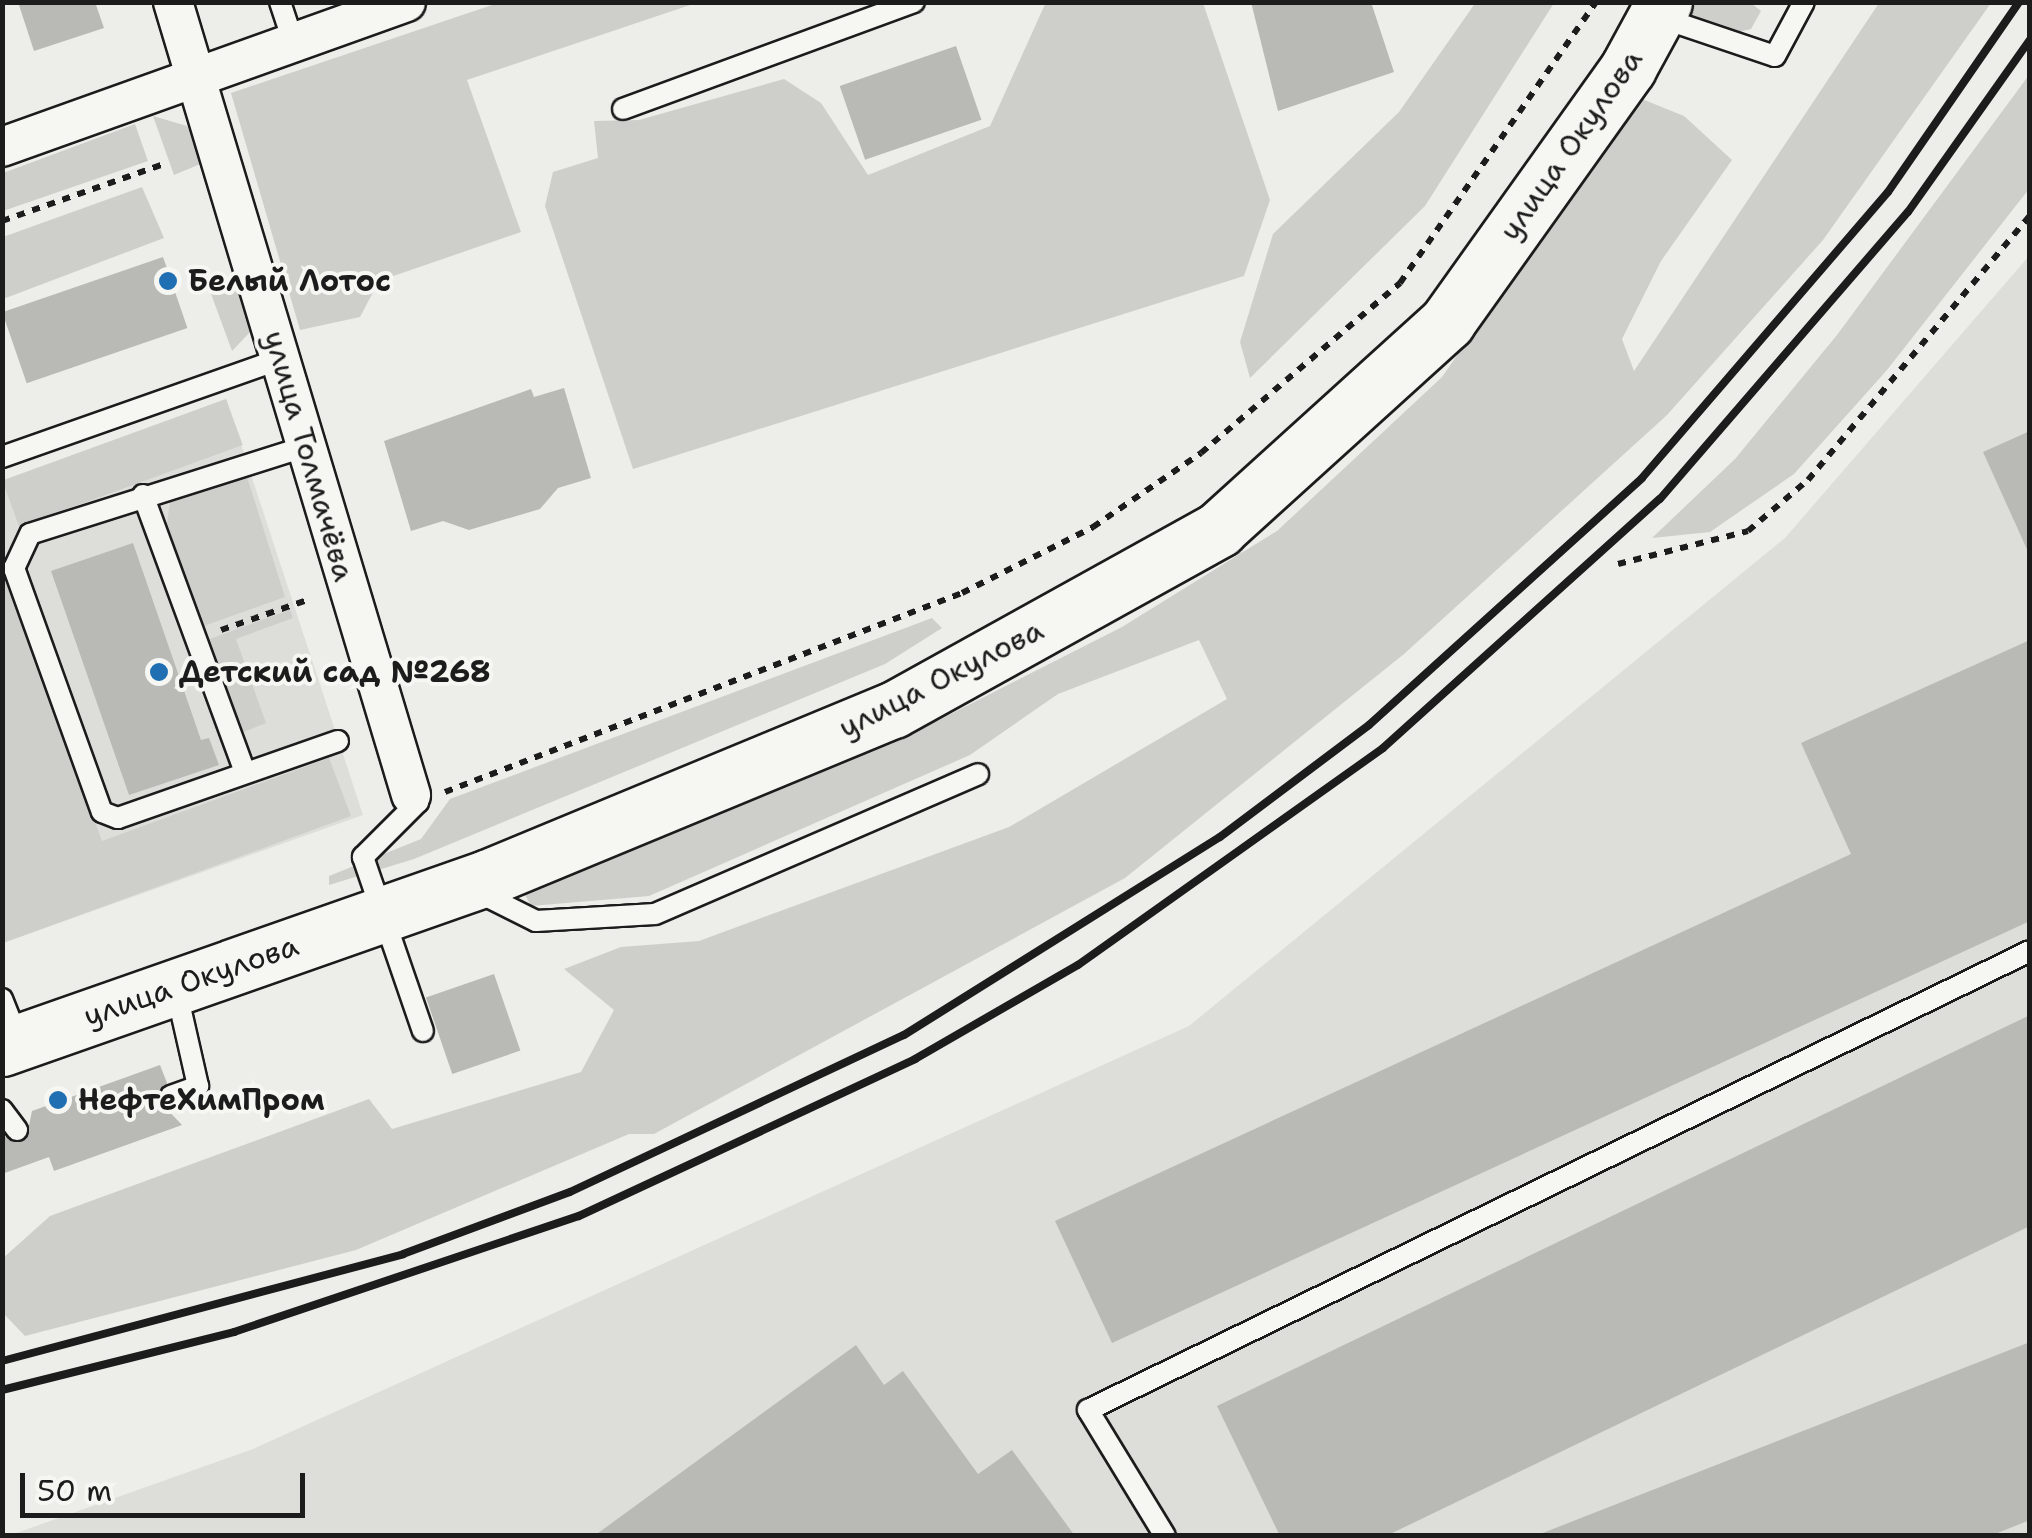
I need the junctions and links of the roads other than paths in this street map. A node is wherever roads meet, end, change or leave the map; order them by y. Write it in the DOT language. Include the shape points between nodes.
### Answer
graph roads {
  1 [pos="172,2"];
  2 [pos="280,2"];
  3 [pos="406,2"];
  4 [pos="914,2"];
  5 [pos="1804,2"];
  6 [pos="1660,10"];
  7 [pos="292,41"];
  8 [pos="196,77"];
  9 [pos="623,110"];
  10 [pos="2,147"];
  11 [pos="280,358"];
  12 [pos="304,447"];
  13 [pos="2,458"];
  14 [pos="143,495"];
  15 [pos="338,741"];
  16 [pos="245,772"];
  17 [pos="978,774"];
  18 [pos="414,798"];
  19 [pos="465,886"];
  20 [pos="378,916"];
  21 [pos="2030,951"];
  22 [pos="175,987"];
  23 [pos="8,1029"];
  24 [pos="423,1031"];
  25 [pos="172,1096"];
  26 [pos="2,1110"];
  27 [pos="17,1130"];
  28 [pos="1164,1536"];
  1 -- 8 [label="street, улица Толмачёва"];
  2 -- 7 [label="lane"];
  3 -- 7 [label="street"];
  4 -- 9 [label="lane"];
  5 -- 6 [label="lane" via="1775,56"];
  6 -- 19 [label="main road, улица Окулова" via="1447,322 1219,529 893,710"];
  7 -- 8 [label="street"];
  8 -- 10 [label="street"];
  8 -- 11 [label="street, улица Толмачёва"];
  11 -- 12 [label="street, улица Толмачёва"];
  11 -- 13 [label="lane"];
  12 -- 14 [label="lane"];
  12 -- 18 [label="street, улица Толмачёва"];
  14 -- 16 [label="lane"];
  14 -- 16 [label="lane" via="30,534 14,568 102,812 118,818"];
  15 -- 16 [label="lane"];
  17 -- 19 [label="lane" via="655,914 536,921"];
  18 -- 20 [label="lane" via="364,858"];
  19 -- 20 [label="main road, улица Окулова"];
  20 -- 22 [label="main road, улица Окулова"];
  20 -- 24 [label="lane"];
  21 -- 28 [label="lane" via="1088,1410"];
  22 -- 23 [label="main road, улица Окулова"];
  22 -- 25 [label="lane" via="198,1086"];
  26 -- 27 [label="lane"];
}
